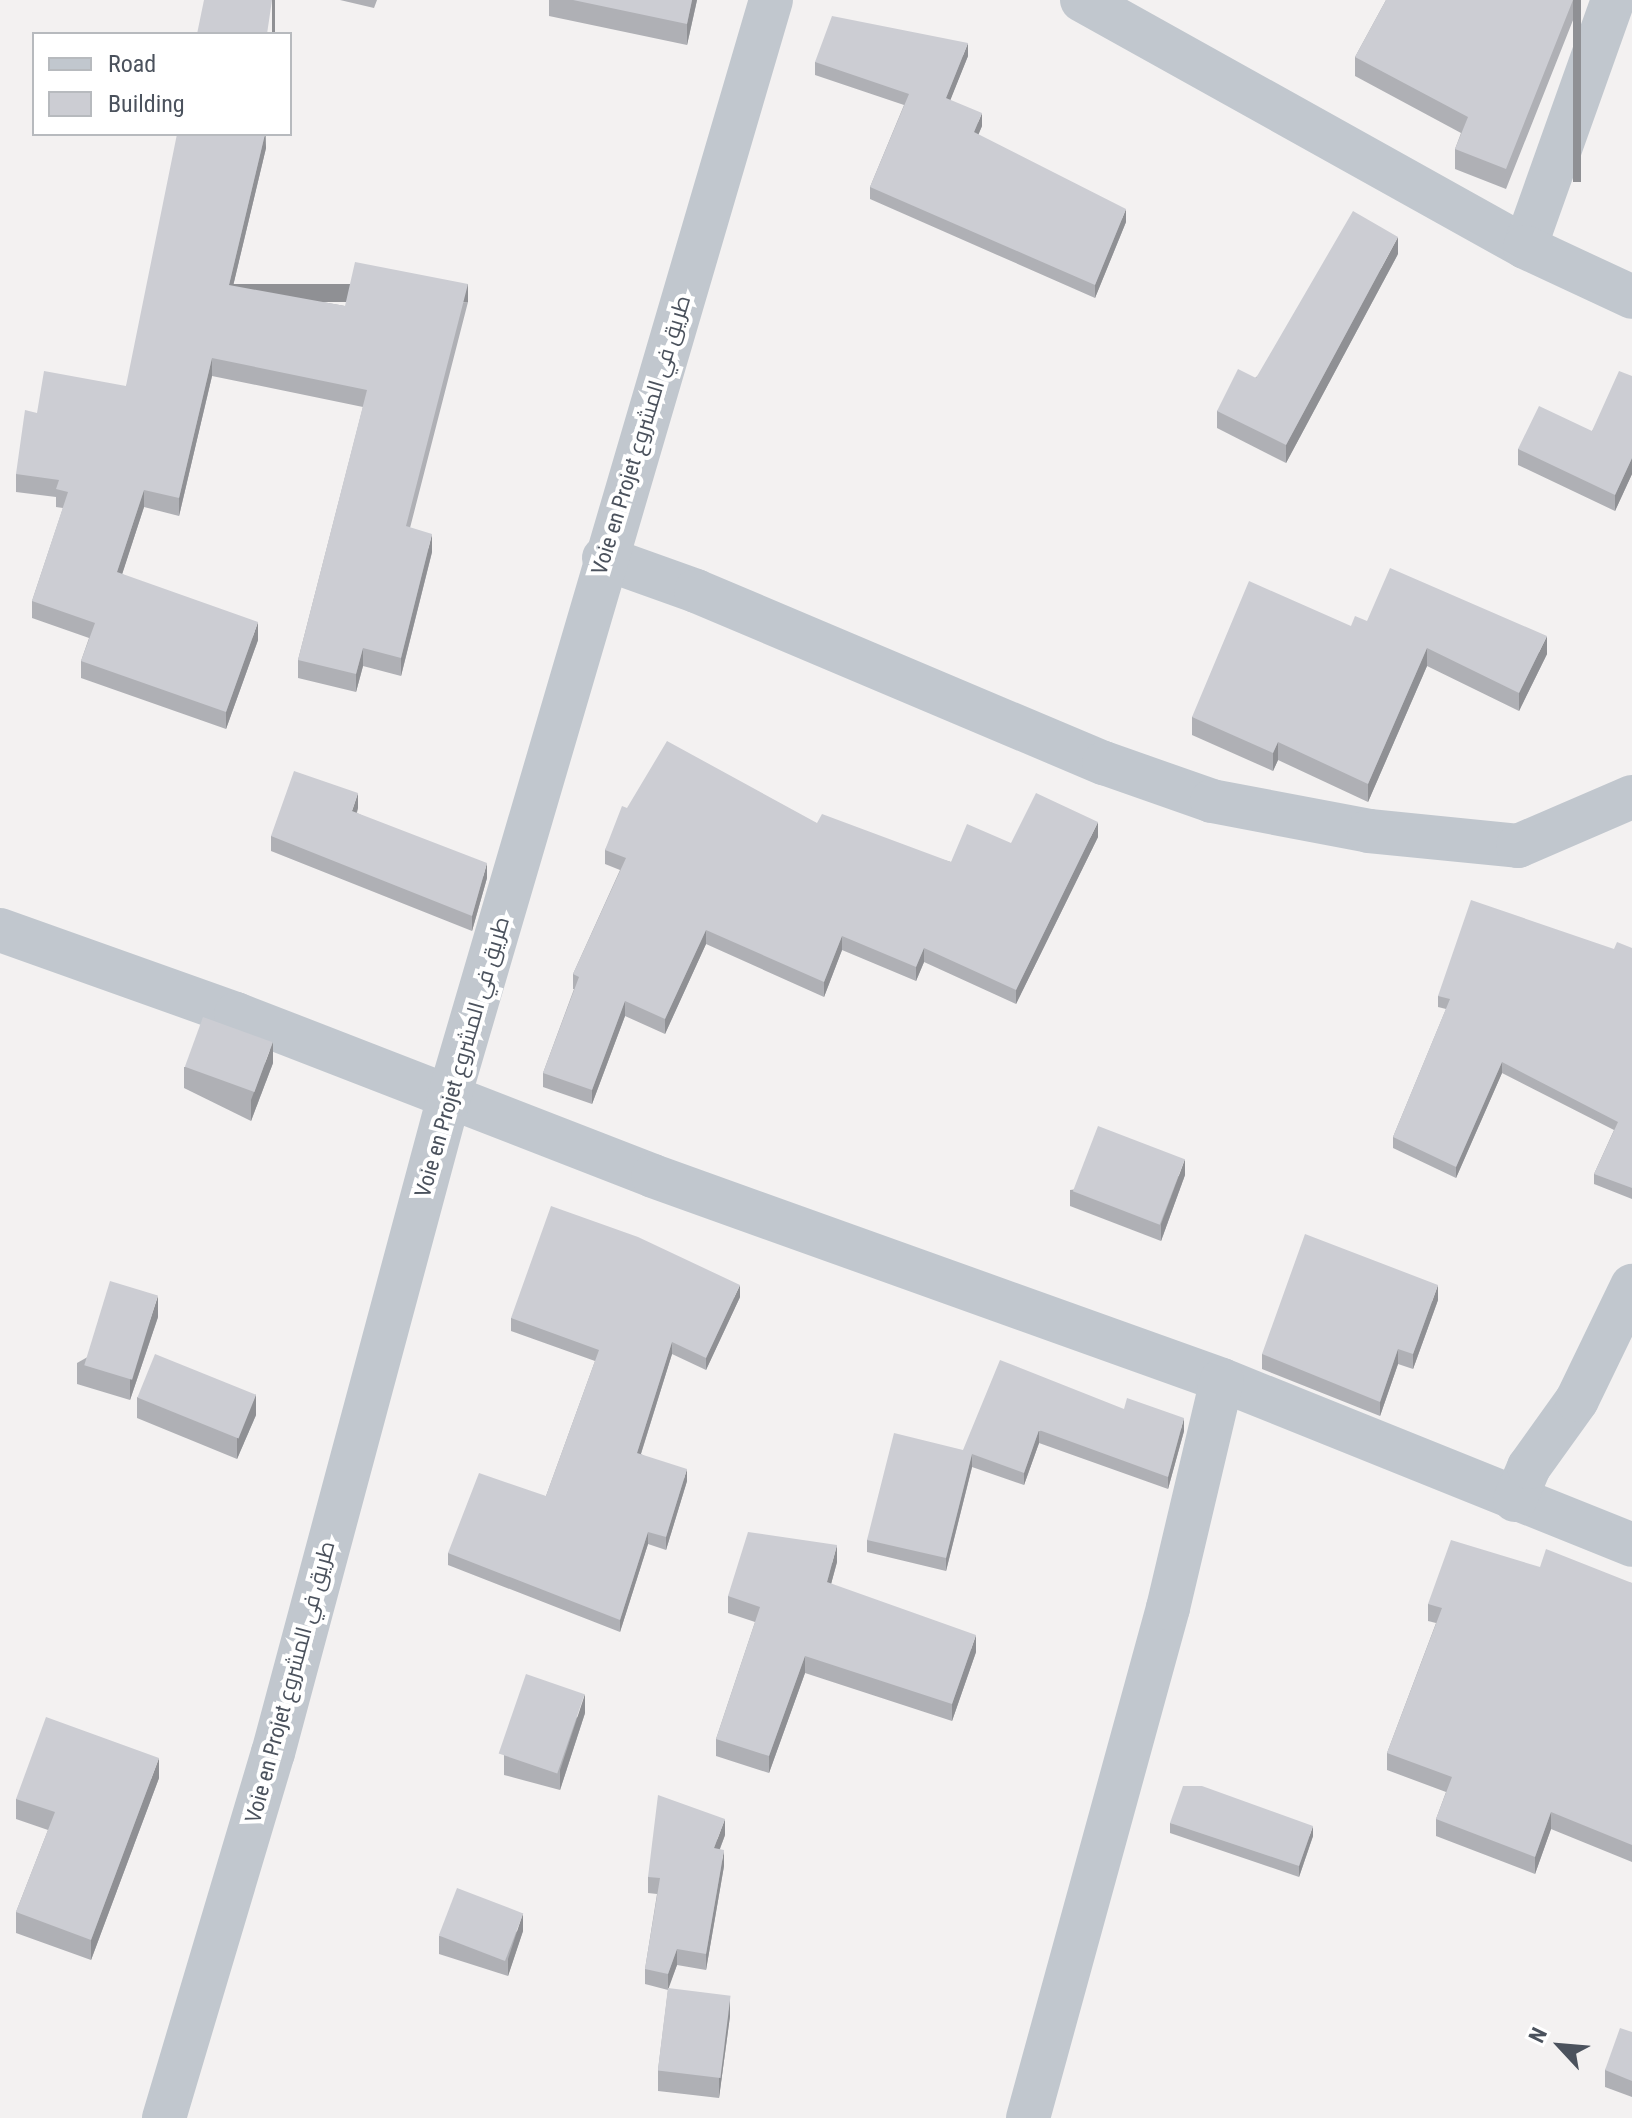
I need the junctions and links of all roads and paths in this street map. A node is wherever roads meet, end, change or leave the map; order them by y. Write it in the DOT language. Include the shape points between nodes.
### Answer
graph roads {
  1 [pos="771,0"];
  2 [pos="1082,0"];
  3 [pos="1613,0"];
  4 [pos="1525,247"];
  5 [pos="1632,297"];
  6 [pos="604,558"];
  7 [pos="1632,797"];
  8 [pos="0,930"];
  9 [pos="449,1097"];
  10 [pos="1632,1286"];
  11 [pos="1222,1380"];
  12 [pos="1515,1500"];
  13 [pos="1632,1545"];
  14 [pos="164,2118"];
  15 [pos="1028,2118"];
  1 -- 6 [label="street, Voie en Projet طريق في المشروع"];
  2 -- 4 [label="street"];
  3 -- 4 [label="street"];
  4 -- 5 [label="street"];
  6 -- 7 [label="street" via="696,591 1030,734 1212,801 1369,831 1518,846"];
  6 -- 9 [label="street, Voie en Projet طريق في المشروع"];
  8 -- 9 [label="street"];
  9 -- 11 [label="street" via="653,1176"];
  9 -- 14 [label="street, Voie en Projet طريق في المشروع" via="273,1753"];
  10 -- 12 [label="street" via="1577,1400 1529,1467"];
  11 -- 12 [label="street"];
  11 -- 15 [label="street" via="1168,1608"];
  12 -- 13 [label="street"];
}
